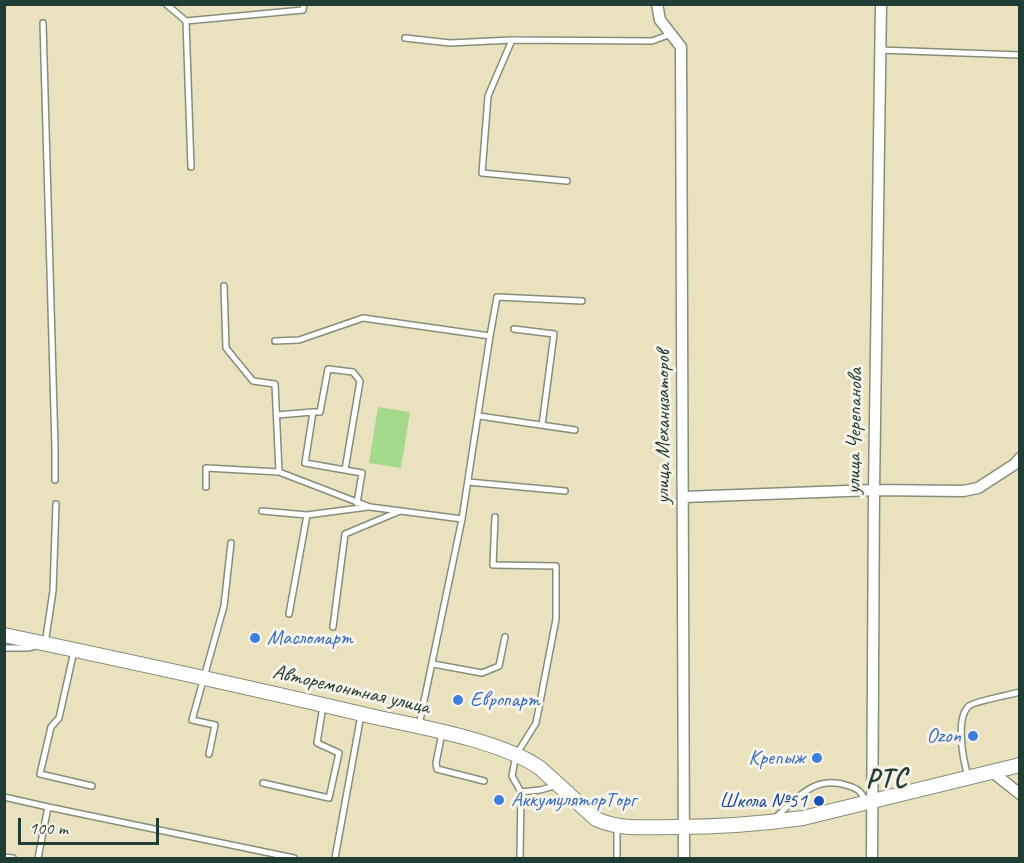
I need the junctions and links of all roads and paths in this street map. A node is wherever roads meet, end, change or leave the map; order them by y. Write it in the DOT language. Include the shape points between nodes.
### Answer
graph roads {
  1 [pos="166,4"];
  2 [pos="304,4"];
  3 [pos="657,4"];
  4 [pos="881,4"];
  5 [pos="186,21"];
  6 [pos="43,23"];
  7 [pos="671,34"];
  8 [pos="405,38"];
  9 [pos="512,40"];
  10 [pos="880,50"];
  11 [pos="1020,55"];
  12 [pos="191,166"];
  13 [pos="567,180"];
  14 [pos="224,286"];
  15 [pos="582,301"];
  16 [pos="514,329"];
  17 [pos="490,336"];
  18 [pos="275,341"];
  19 [pos="314,412"];
  20 [pos="276,415"];
  21 [pos="479,416"];
  22 [pos="542,425"];
  23 [pos="575,430"];
  24 [pos="1020,458"];
  25 [pos="345,470"];
  26 [pos="279,472"];
  27 [pos="55,480"];
  28 [pos="468,482"];
  29 [pos="206,487"];
  30 [pos="874,490"];
  31 [pos="565,491"];
  32 [pos="683,497"];
  33 [pos="357,503"];
  34 [pos="56,504"];
  35 [pos="370,507"];
  36 [pos="401,511"];
  37 [pos="262,512"];
  38 [pos="307,515"];
  39 [pos="495,517"];
  40 [pos="462,519"];
  41 [pos="231,543"];
  42 [pos="289,614"];
  43 [pos="333,627"];
  44 [pos="4,635"];
  45 [pos="505,637"];
  46 [pos="45,644"];
  47 [pos="4,648"];
  48 [pos="75,650"];
  49 [pos="433,664"];
  50 [pos="205,679"];
  51 [pos="1020,692"];
  52 [pos="324,705"];
  53 [pos="362,713"];
  54 [pos="419,727"];
  55 [pos="442,733"];
  56 [pos="209,754"];
  57 [pos="516,755"];
  58 [pos="1020,765"];
  59 [pos="992,771"];
  60 [pos="968,777"];
  61 [pos="484,781"];
  62 [pos="263,783"];
  63 [pos="559,785"];
  64 [pos="92,786"];
  65 [pos="521,792"];
  66 [pos="1020,794"];
  67 [pos="4,797"];
  68 [pos="868,802"];
  69 [pos="48,807"];
  70 [pos="770,823"];
  71 [pos="617,825"];
  72 [pos="684,827"];
  73 [pos="4,857"];
  74 [pos="13,858"];
  75 [pos="38,858"];
  76 [pos="294,858"];
  77 [pos="335,858"];
  78 [pos="520,858"];
  79 [pos="617,858"];
  80 [pos="684,858"];
  81 [pos="872,858"];
  1 -- 5 [label="lane"];
  2 -- 5 [label="lane" via="303,10"];
  3 -- 7 [label="street, улица Механизаторов" via="660,20"];
  4 -- 10 [label="street, улица Черепанова"];
  5 -- 12 [label="lane"];
  6 -- 27 [label="lane"];
  7 -- 9 [label="lane" via="652,41"];
  7 -- 32 [label="street, улица Механизаторов" via="681,47"];
  8 -- 9 [label="lane" via="450,43"];
  9 -- 13 [label="lane" via="489,96 482,173"];
  10 -- 11 [label="lane"];
  10 -- 30 [label="street, улица Черепанова"];
  14 -- 20 [label="lane" via="226,348 253,381 275,384"];
  15 -- 17 [label="lane" via="498,297"];
  16 -- 22 [label="lane" via="554,334"];
  17 -- 18 [label="lane" via="363,318 299,340"];
  17 -- 21 [label="lane"];
  19 -- 20 [label="lane"];
  19 -- 25 [label="lane" via="305,463"];
  19 -- 25 [label="lane" via="320,412 328,369 353,372 360,381"];
  20 -- 26 [label="lane"];
  21 -- 22 [label="lane"];
  21 -- 28 [label="lane"];
  22 -- 23 [label="lane"];
  24 -- 30 [label="street" via="978,488"];
  25 -- 33 [label="lane" via="362,474"];
  26 -- 29 [label="lane" via="206,468"];
  26 -- 33 [label="lane"];
  28 -- 31 [label="lane"];
  28 -- 40 [label="lane"];
  30 -- 32 [label="street"];
  30 -- 68 [label="street, улица Черепанова"];
  32 -- 72 [label="street, улица Механизаторов"];
  33 -- 35 [label="lane"];
  34 -- 46 [label="lane" via="53,591"];
  35 -- 36 [label="lane"];
  35 -- 38 [label="lane"];
  36 -- 40 [label="lane"];
  36 -- 43 [label="lane" via="345,534"];
  37 -- 38 [label="lane"];
  38 -- 42 [label="lane"];
  39 -- 57 [label="lane" via="493,565 556,566 556,618 536,723"];
  40 -- 49 [label="lane"];
  41 -- 50 [label="lane" via="224,606"];
  44 -- 46 [label="street, Авторемонтная улица"];
  45 -- 49 [label="lane" via="499,666 482,673"];
  46 -- 47 [label="lane"];
  46 -- 48 [label="street, Авторемонтная улица"];
  48 -- 50 [label="street, Авторемонтная улица"];
  48 -- 64 [label="lane" via="59,718 51,727 40,774"];
  49 -- 54 [label="lane"];
  50 -- 52 [label="street, Авторемонтная улица"];
  50 -- 56 [label="lane" via="192,720 215,725"];
  51 -- 60 [label="lane" via="970,705 962,716 963,759"];
  52 -- 53 [label="street, Авторемонтная улица"];
  52 -- 62 [label="lane" via="317,743 339,753 329,798"];
  53 -- 54 [label="street, Авторемонтная улица"];
  53 -- 77 [label="lane"];
  54 -- 55 [label="street, Авторемонтная улица"];
  55 -- 57 [label="street, Авторемонтная улица"];
  55 -- 61 [label="lane" via="437,769"];
  57 -- 63 [label="street, Авторемонтная улица"];
  57 -- 65 [label="lane" via="512,776"];
  58 -- 59 [label="street, Авторемонтная улица"];
  59 -- 60 [label="street, Авторемонтная улица"];
  59 -- 66 [label="street"];
  60 -- 68 [label="street, Авторемонтная улица"];
  63 -- 65 [label="lane"];
  63 -- 71 [label="street, Авторемонтная улица" via="596,819"];
  65 -- 78 [label="lane"];
  67 -- 69 [label="lane"];
  68 -- 70 [label="street, Авторемонтная улица"];
  68 -- 70 [label="lane" via="857,789 842,784 819,785 803,792"];
  68 -- 81 [label="street, улица Черепанова"];
  69 -- 75 [label="lane"];
  69 -- 76 [label="lane"];
  70 -- 72 [label="street, Авторемонтная улица"];
  71 -- 72 [label="street, Авторемонтная улица"];
  71 -- 79 [label="lane"];
  72 -- 80 [label="street, улица Механизаторов"];
  73 -- 74 [label="lane"];
}
